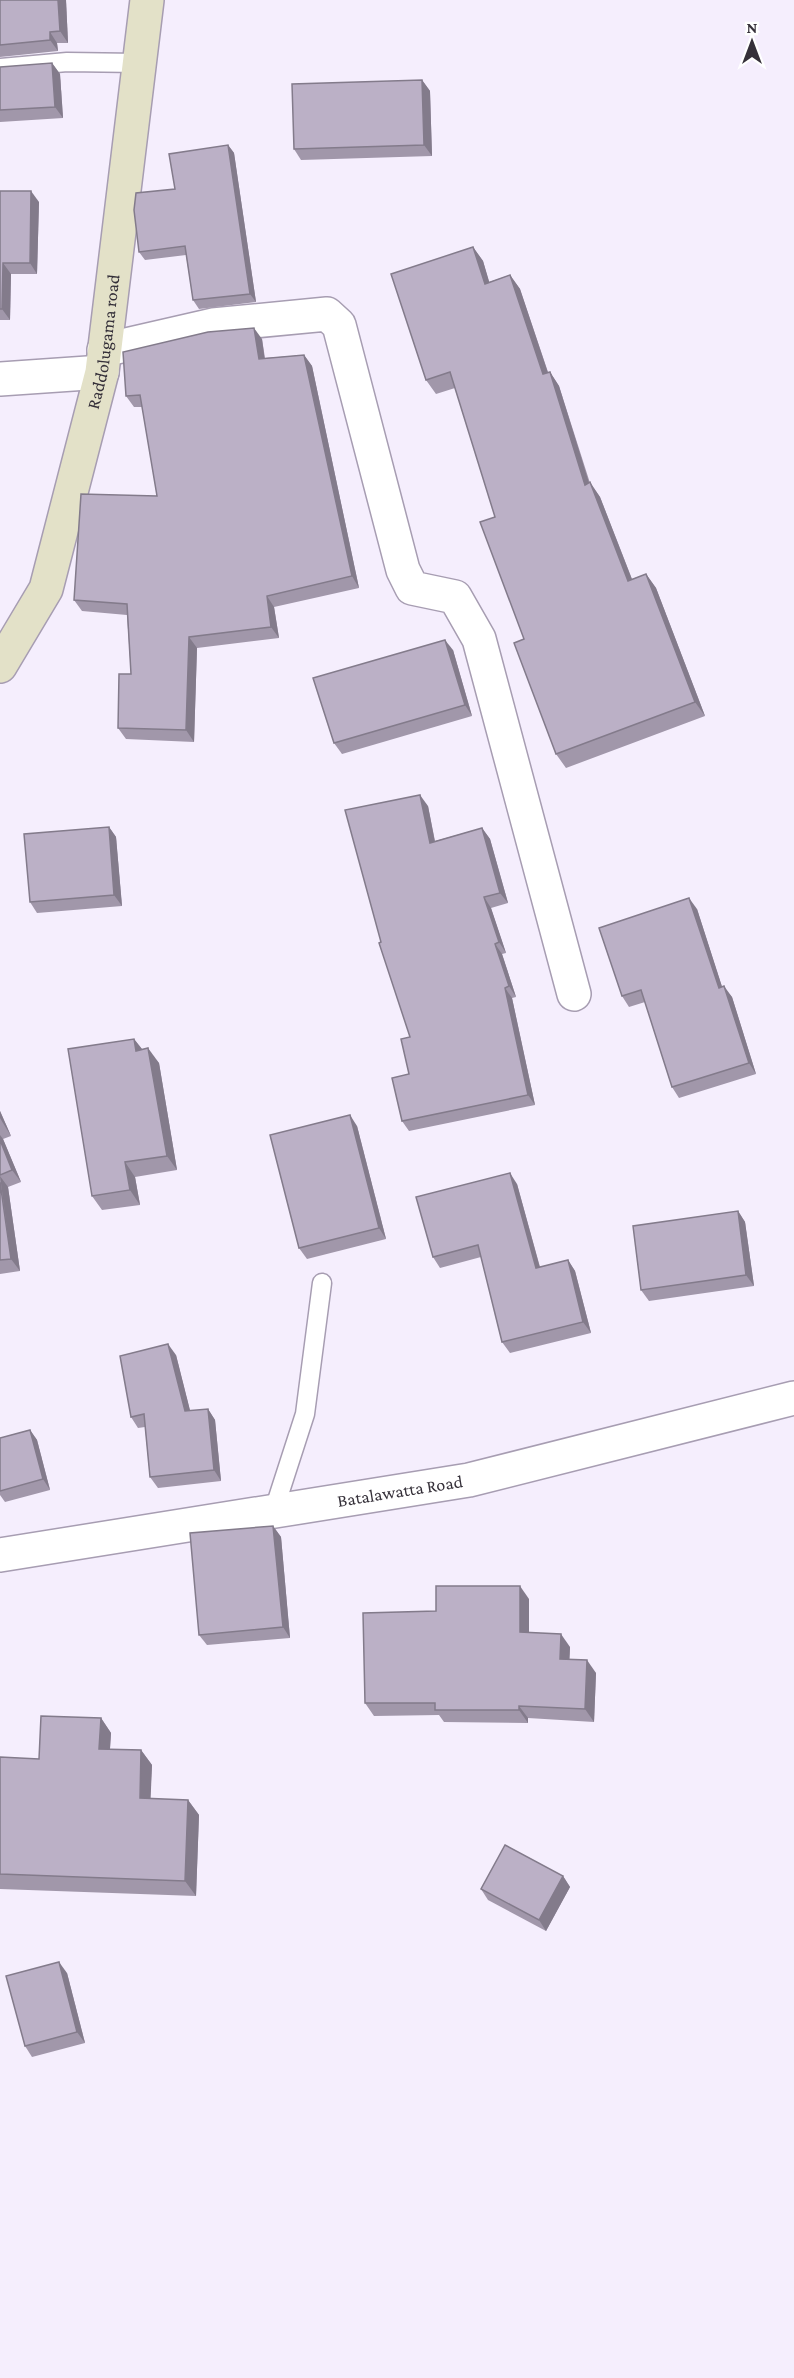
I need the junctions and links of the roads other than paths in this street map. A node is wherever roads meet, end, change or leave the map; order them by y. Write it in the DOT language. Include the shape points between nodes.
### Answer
graph roads {
  1 [pos="147,0"];
  2 [pos="139,63"];
  3 [pos="0,68"];
  4 [pos="103,361"];
  5 [pos="0,379"];
  6 [pos="0,666"];
  7 [pos="574,994"];
  8 [pos="322,1283"];
  9 [pos="794,1398"];
  10 [pos="273,1514"];
  11 [pos="0,1555"];
  1 -- 2 [label="street, Raddolugama road"];
  2 -- 3 [label="lane" via="67,62"];
  2 -- 4 [label="street, Raddolugama road"];
  4 -- 5 [label="street"];
  4 -- 6 [label="street, Raddolugama road" via="46,589"];
  4 -- 7 [label="street" via="213,325 327,314 339,325 403,570 412,588 455,597 479,639"];
  8 -- 10 [label="lane" via="304,1414"];
  9 -- 10 [label="street, Batalawatta Road" via="469,1480"];
  10 -- 11 [label="street, Batalawatta Road"];
}
